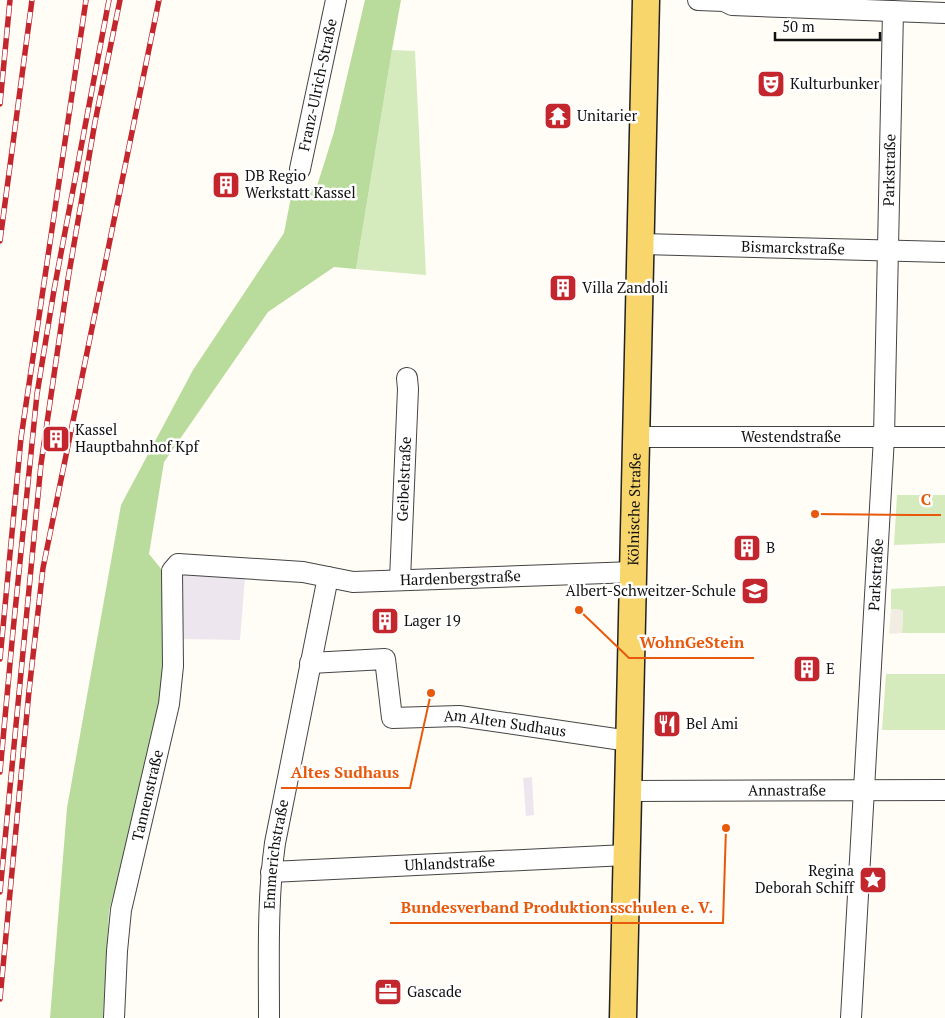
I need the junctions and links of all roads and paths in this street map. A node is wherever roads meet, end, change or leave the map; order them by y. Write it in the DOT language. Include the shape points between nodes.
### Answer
graph roads {
  1 [pos="336,0"];
  2 [pos="646,0"];
  3 [pos="698,0"];
  4 [pos="724,0"];
  5 [pos="893,11"];
  6 [pos="945,13"];
  7 [pos="300,168"];
  8 [pos="642,244"];
  9 [pos="888,251"];
  10 [pos="945,252"];
  11 [pos="407,378"];
  12 [pos="637,437"];
  13 [pos="884,437"];
  14 [pos="945,437"];
  15 [pos="172,571"];
  16 [pos="634,572"];
  17 [pos="328,577"];
  18 [pos="400,580"];
  19 [pos="310,663"];
  20 [pos="629,740"];
  21 [pos="628,790"];
  22 [pos="864,790"];
  23 [pos="945,790"];
  24 [pos="626,855"];
  25 [pos="271,872"];
  26 [pos="114,1018"];
  27 [pos="269,1018"];
  28 [pos="623,1018"];
  29 [pos="851,1018"];
  1 -- 7 [label="street, Franz-Ulrich-Straße"];
  2 -- 8 [label="main road, Kölnische Straße"];
  3 -- 4 [label="street"];
  4 -- 5 [label="street" via="732,5"];
  5 -- 6 [label="street"];
  5 -- 9 [label="street, Parkstraße"];
  8 -- 9 [label="street, Bismarckstraße"];
  8 -- 12 [label="main road, Kölnische Straße"];
  9 -- 10 [label="street, Bismarckstraße"];
  9 -- 13 [label="street, Parkstraße"];
  11 -- 18 [label="street, Geibelstraße"];
  12 -- 13 [label="street, Westendstraße"];
  12 -- 16 [label="main road, Kölnische Straße"];
  13 -- 14 [label="street, Westendstraße"];
  13 -- 22 [label="street, Parkstraße"];
  15 -- 17 [label="street, Hardenbergstraße" via="178,564 289,567"];
  15 -- 26 [label="street, Tannenstraße" via="170,704 121,910"];
  16 -- 18 [label="street, Hardenbergstraße"];
  16 -- 20 [label="main road, Kölnische Straße"];
  17 -- 18 [label="street, Hardenbergstraße" via="353,582"];
  17 -- 19 [label="street, Emmerichstraße"];
  19 -- 20 [label="street, Am Alten Sudhaus" via="385,659 392,718 459,716"];
  19 -- 25 [label="street, Emmerichstraße"];
  20 -- 21 [label="main road, Kölnische Straße"];
  21 -- 22 [label="street, Annastraße"];
  21 -- 24 [label="main road, Kölnische Straße"];
  22 -- 23 [label="street, Annastraße"];
  22 -- 29 [label="street, Parkstraße"];
  24 -- 25 [label="street, Uhlandstraße"];
  24 -- 28 [label="main road, Kölnische Straße"];
  25 -- 27 [label="street, Emmerichstraße"];
}
